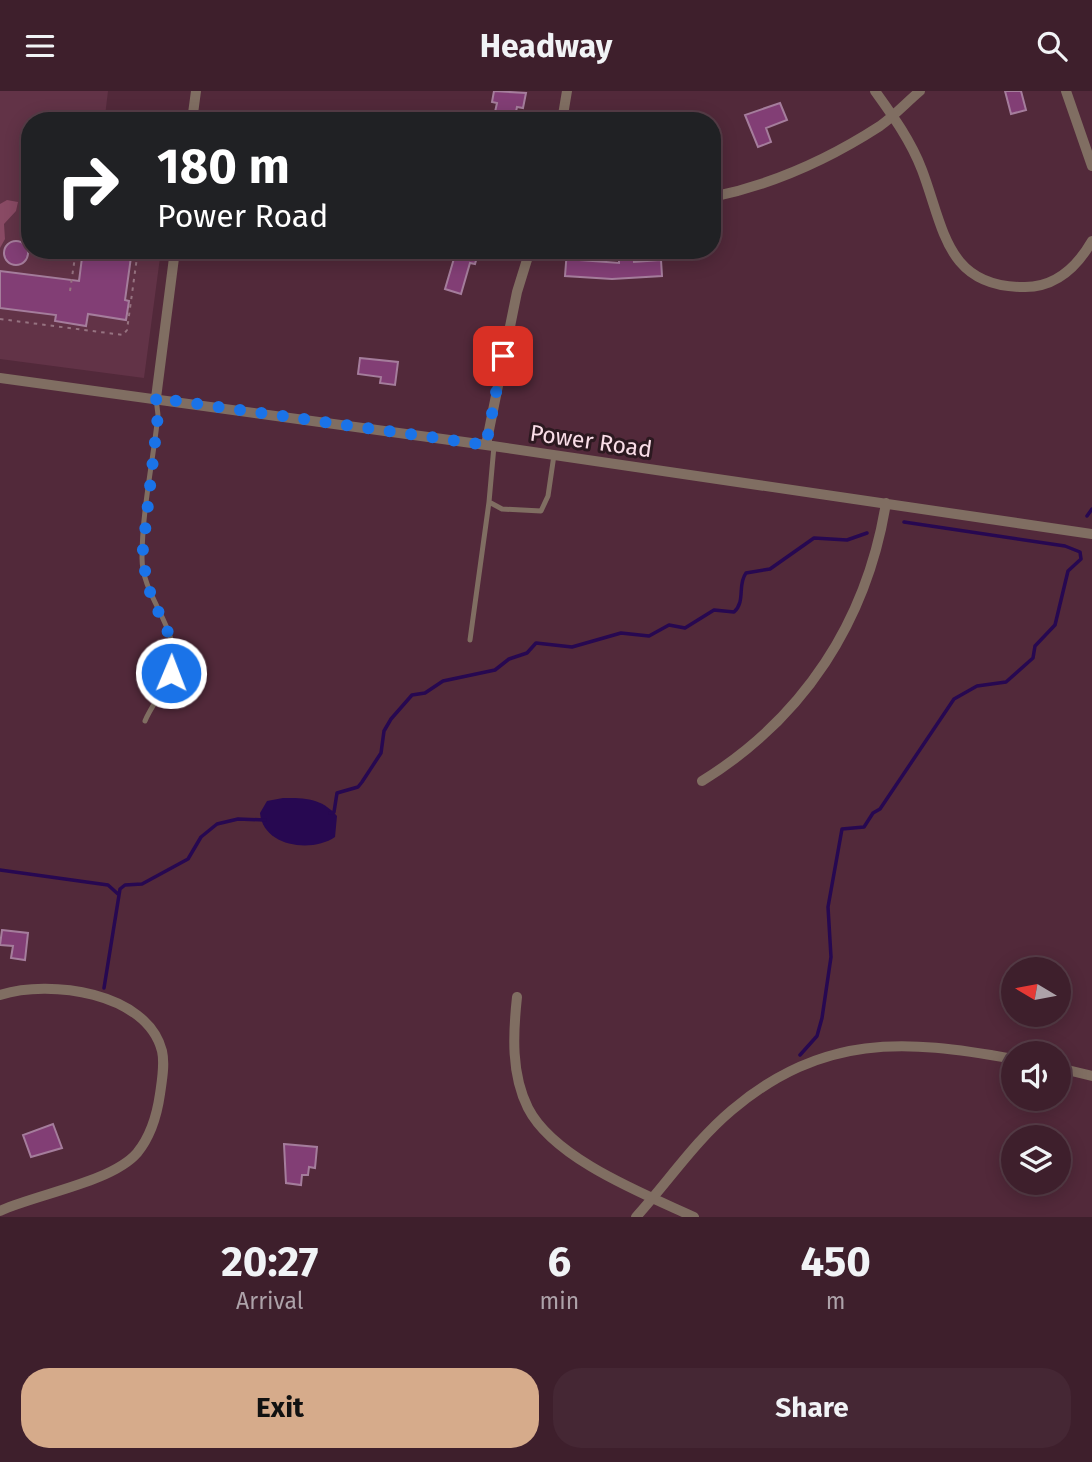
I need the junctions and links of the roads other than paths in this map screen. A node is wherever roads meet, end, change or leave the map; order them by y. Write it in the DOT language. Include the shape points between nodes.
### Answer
graph roads {
  1 [pos="196,91"];
  2 [pos="567,91"];
  3 [pos="876,91"];
  4 [pos="920,91"];
  5 [pos="1066,91"];
  6 [pos="193,112"];
  7 [pos="564,112"];
  8 [pos="892,114"];
  9 [pos="1092,166"];
  10 [pos="721,194"];
  11 [pos="1092,241"];
  12 [pos="174,259"];
  13 [pos="527,259"];
  14 [pos="0,378"];
  15 [pos="156,398"];
  16 [pos="490,445"];
  17 [pos="554,455"];
  18 [pos="489,502"];
  19 [pos="886,503"];
  20 [pos="1092,534"];
  21 [pos="470,640"];
  22 [pos="145,721"];
  23 [pos="702,781"];
  24 [pos="0,995"];
  25 [pos="517,997"];
  26 [pos="1001,1057"];
  27 [pos="1071,1071"];
  28 [pos="1092,1076"];
  29 [pos="653,1198"];
  30 [pos="0,1211"];
  31 [pos="636,1217"];
  32 [pos="694,1217"];
  1 -- 6 [label="street"];
  2 -- 7 [label="street"];
  3 -- 8 [label="street"];
  4 -- 8 [label="street"];
  5 -- 9 [label="street"];
  8 -- 10 [label="street" via="882,124 791,173"];
  8 -- 11 [label="street" via="922,169 947,245 972,275 992,284 1036,287 1070,271"];
  12 -- 15 [label="street"];
  13 -- 16 [label="street" via="517,292"];
  14 -- 15 [label="street, Power Road"];
  15 -- 16 [label="street, Power Road"];
  15 -- 22 [label="lane" via="143,565 151,596 174,645 174,659"];
  16 -- 17 [label="street, Power Road"];
  16 -- 18 [label="lane"];
  17 -- 18 [label="lane" via="548,496 541,510 502,509"];
  17 -- 19 [label="street, Power Road"];
  18 -- 21 [label="lane"];
  19 -- 20 [label="street, Power Road"];
  19 -- 23 [label="street" via="879,544 856,610 823,668 761,738"];
  24 -- 30 [label="street" via="54,988 123,1006 154,1033 162,1052 163,1074 152,1128 129,1160 108,1173"];
  25 -- 29 [label="street" via="515,1059 529,1110 552,1139"];
  26 -- 29 [label="street" via="914,1045 828,1055 787,1073 732,1109"];
  27 -- 28 [label="street"];
  29 -- 31 [label="street"];
  29 -- 32 [label="street"];
}
